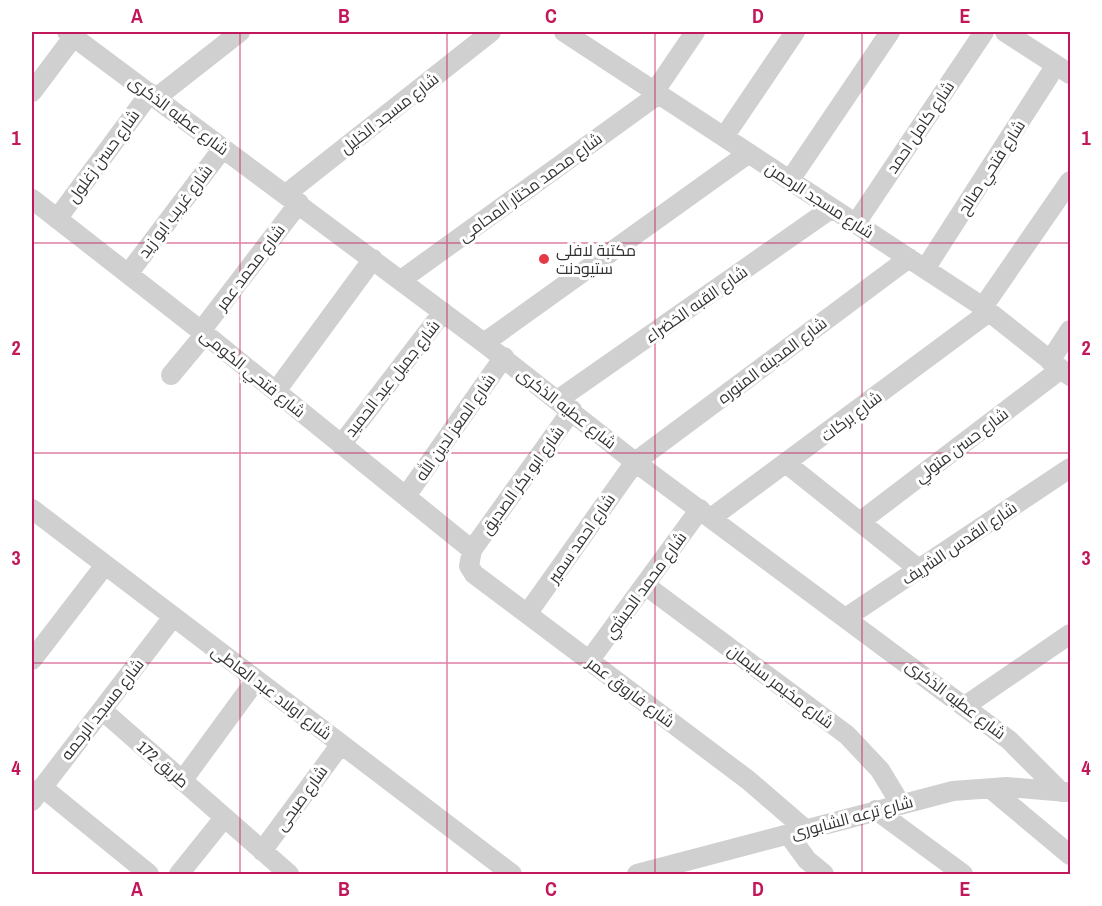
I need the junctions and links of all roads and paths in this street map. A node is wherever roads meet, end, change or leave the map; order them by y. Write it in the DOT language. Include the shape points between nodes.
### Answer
graph roads {
  1 [pos="240,32"];
  2 [pos="491,32"];
  3 [pos="564,32"];
  4 [pos="695,32"];
  5 [pos="795,32"];
  6 [pos="890,32"];
  7 [pos="984,32"];
  8 [pos="1005,32"];
  9 [pos="70,34"];
  10 [pos="592,39"];
  11 [pos="1063,70"];
  12 [pos="32,92"];
  13 [pos="657,93"];
  14 [pos="153,96"];
  15 [pos="724,137"];
  16 [pos="223,148"];
  17 [pos="749,153"];
  18 [pos="790,180"];
  19 [pos="1071,181"];
  20 [pos="32,199"];
  21 [pos="292,199"];
  22 [pos="832,208"];
  23 [pos="57,219"];
  24 [pos="856,223"];
  25 [pos="373,259"];
  26 [pos="917,264"];
  27 [pos="128,274"];
  28 [pos="401,280"];
  29 [pos="986,310"];
  30 [pos="443,312"];
  31 [pos="1071,330"];
  32 [pos="203,332"];
  33 [pos="484,343"];
  34 [pos="504,357"];
  35 [pos="1061,369"];
  36 [pos="171,375"];
  37 [pos="276,391"];
  38 [pos="566,405"];
  39 [pos="341,445"];
  40 [pos="635,462"];
  41 [pos="787,464"];
  42 [pos="1071,468"];
  43 [pos="406,496"];
  44 [pos="32,509"];
  45 [pos="706,513"];
  46 [pos="861,521"];
  47 [pos="472,550"];
  48 [pos="105,565"];
  49 [pos="920,570"];
  50 [pos="645,585"];
  51 [pos="528,614"];
  52 [pos="173,617"];
  53 [pos="847,617"];
  54 [pos="1071,634"];
  55 [pos="32,660"];
  56 [pos="589,661"];
  57 [pos="256,680"];
  58 [pos="965,706"];
  59 [pos="102,710"];
  60 [pos="341,744"];
  61 [pos="182,781"];
  62 [pos="991,789"];
  63 [pos="1066,792"];
  64 [pos="37,794"];
  65 [pos="900,803"];
  66 [pos="876,810"];
  67 [pos="224,818"];
  68 [pos="797,832"];
  69 [pos="262,851"];
  70 [pos="1071,855"];
  71 [pos="695,867"];
  72 [pos="150,874"];
  73 [pos="178,874"];
  74 [pos="289,874"];
  75 [pos="512,874"];
  76 [pos="637,874"];
  77 [pos="824,874"];
  78 [pos="963,874"];
  1 -- 14 [label="street, شارع حسن زغلول"];
  2 -- 21 [label="street, شارع مسجد الخليل"];
  3 -- 10 [label="street, شارع مسجد الرحمن"];
  4 -- 13 [label="street"];
  5 -- 15 [label="street"];
  6 -- 18 [label="street"];
  7 -- 24 [label="street, شارع كامل احمد"];
  8 -- 11 [label="street"];
  9 -- 12 [label="street"];
  9 -- 14 [label="street, شارع عطيه الذكرى"];
  10 -- 13 [label="street, شارع مسجد الرحمن"];
  11 -- 26 [label="street, شارع فتحي صالح"];
  13 -- 15 [label="street, شارع مسجد الرحمن"];
  13 -- 28 [label="street, شارع محمد مختار المحامى"];
  14 -- 16 [label="street, شارع عطيه الذكرى"];
  14 -- 23 [label="street, شارع حسن زغلول"];
  15 -- 17 [label="street, شارع مسجد الرحمن"];
  16 -- 21 [label="street, شارع عطيه الذكرى"];
  16 -- 27 [label="street, شارع غريب ابو زيد"];
  17 -- 18 [label="street, شارع مسجد الرحمن"];
  17 -- 33 [label="street"];
  18 -- 22 [label="street, شارع مسجد الرحمن"];
  19 -- 29 [label="street, شارع بركات"];
  20 -- 23 [label="street, شارع فتحي الكومى"];
  21 -- 25 [label="street, شارع عطيه الذكرى"];
  21 -- 32 [label="street, شارع محمد عمر"];
  22 -- 24 [label="street, شارع مسجد الرحمن"];
  22 -- 38 [label="street, شارع القبه الخضراء"];
  23 -- 27 [label="street, شارع فتحي الكومى"];
  24 -- 26 [label="street, شارع مسجد الرحمن"];
  25 -- 28 [label="street, شارع عطيه الذكرى"];
  25 -- 37 [label="street"];
  26 -- 29 [label="street, شارع مسجد الرحمن"];
  26 -- 40 [label="street, شارع المدينه المنوره"];
  27 -- 32 [label="street, شارع فتحي الكومى"];
  28 -- 30 [label="street, شارع عطيه الذكرى"];
  29 -- 35 [label="street, شارع مسجد الرحمن"];
  29 -- 41 [label="street, شارع بركات"];
  30 -- 33 [label="street, شارع عطيه الذكرى"];
  30 -- 39 [label="street, شارع جميل عبد الحميد"];
  31 -- 35 [label="street, شارع حسن متولي"];
  32 -- 36 [label="street, شارع محمد عمر"];
  32 -- 37 [label="street, شارع فتحي الكومى"];
  33 -- 34 [label="street, شارع عطيه الذكرى"];
  34 -- 38 [label="street, شارع عطيه الذكرى"];
  34 -- 43 [label="street, شارع المعز لدين الله"];
  35 -- 46 [label="street, شارع حسن متولي"];
  37 -- 39 [label="street, شارع فتحي الكومى"];
  38 -- 40 [label="street, شارع عطيه الذكرى"];
  38 -- 47 [label="street, شارع ابو بكر الصديق"];
  39 -- 43 [label="street, شارع فتحي الكومى"];
  40 -- 45 [label="street, شارع عطيه الذكرى"];
  40 -- 51 [label="street, شارع احمد سمير"];
  41 -- 45 [label="street, شارع بركات"];
  41 -- 46 [label="street"];
  42 -- 49 [label="street, شارع القدس الشريف"];
  43 -- 47 [label="street, شارع فتحي الكومى"];
  44 -- 48 [label="street, شارع اولاد عبد العاطى"];
  45 -- 50 [label="street, شارع محمد الحبشي"];
  45 -- 53 [label="street, شارع عطيه الذكرى"];
  46 -- 49 [label="street"];
  47 -- 51 [label="street, شارع فاروق عمر" via="470,566 474,573"];
  48 -- 52 [label="street, شارع اولاد عبد العاطى"];
  48 -- 55 [label="street"];
  49 -- 53 [label="street, شارع القدس الشريف"];
  50 -- 56 [label="street, شارع محمد الحبشي"];
  50 -- 65 [label="street, شارع مخيمر سليمان" via="847,735 880,770"];
  51 -- 56 [label="street, شارع فاروق عمر"];
  52 -- 57 [label="street, شارع اولاد عبد العاطى"];
  52 -- 59 [label="street, شارع مسجد الرحمه"];
  53 -- 58 [label="street, شارع عطيه الذكرى"];
  54 -- 58 [label="street"];
  56 -- 68 [label="street, شارع فاروق عمر" via="748,780"];
  57 -- 60 [label="street, شارع اولاد عبد العاطى"];
  57 -- 61 [label="street"];
  58 -- 63 [label="street, شارع عطيه الذكرى"];
  59 -- 61 [label="street, طريق 172"];
  59 -- 64 [label="street, شارع مسجد الرحمه"];
  60 -- 69 [label="street, شارع صبحى"];
  60 -- 75 [label="street, شارع اولاد عبد العاطى"];
  61 -- 67 [label="street, طريق 172"];
  62 -- 63 [label="street, شارع ترعه الشابورى"];
  62 -- 65 [label="street, شارع ترعه الشابورى" via="952,791"];
  62 -- 70 [label="street"];
  64 -- 72 [label="street"];
  65 -- 66 [label="street, شارع ترعه الشابورى"];
  66 -- 68 [label="street, شارع ترعه الشابورى"];
  66 -- 78 [label="street"];
  67 -- 69 [label="street, طريق 172"];
  67 -- 73 [label="street"];
  68 -- 71 [label="street, شارع ترعه الشابورى"];
  68 -- 77 [label="street, شارع فاروق عمر" via="807,860"];
  69 -- 74 [label="street, طريق 172"];
  71 -- 76 [label="street, شارع ترعه الشابورى"];
}
